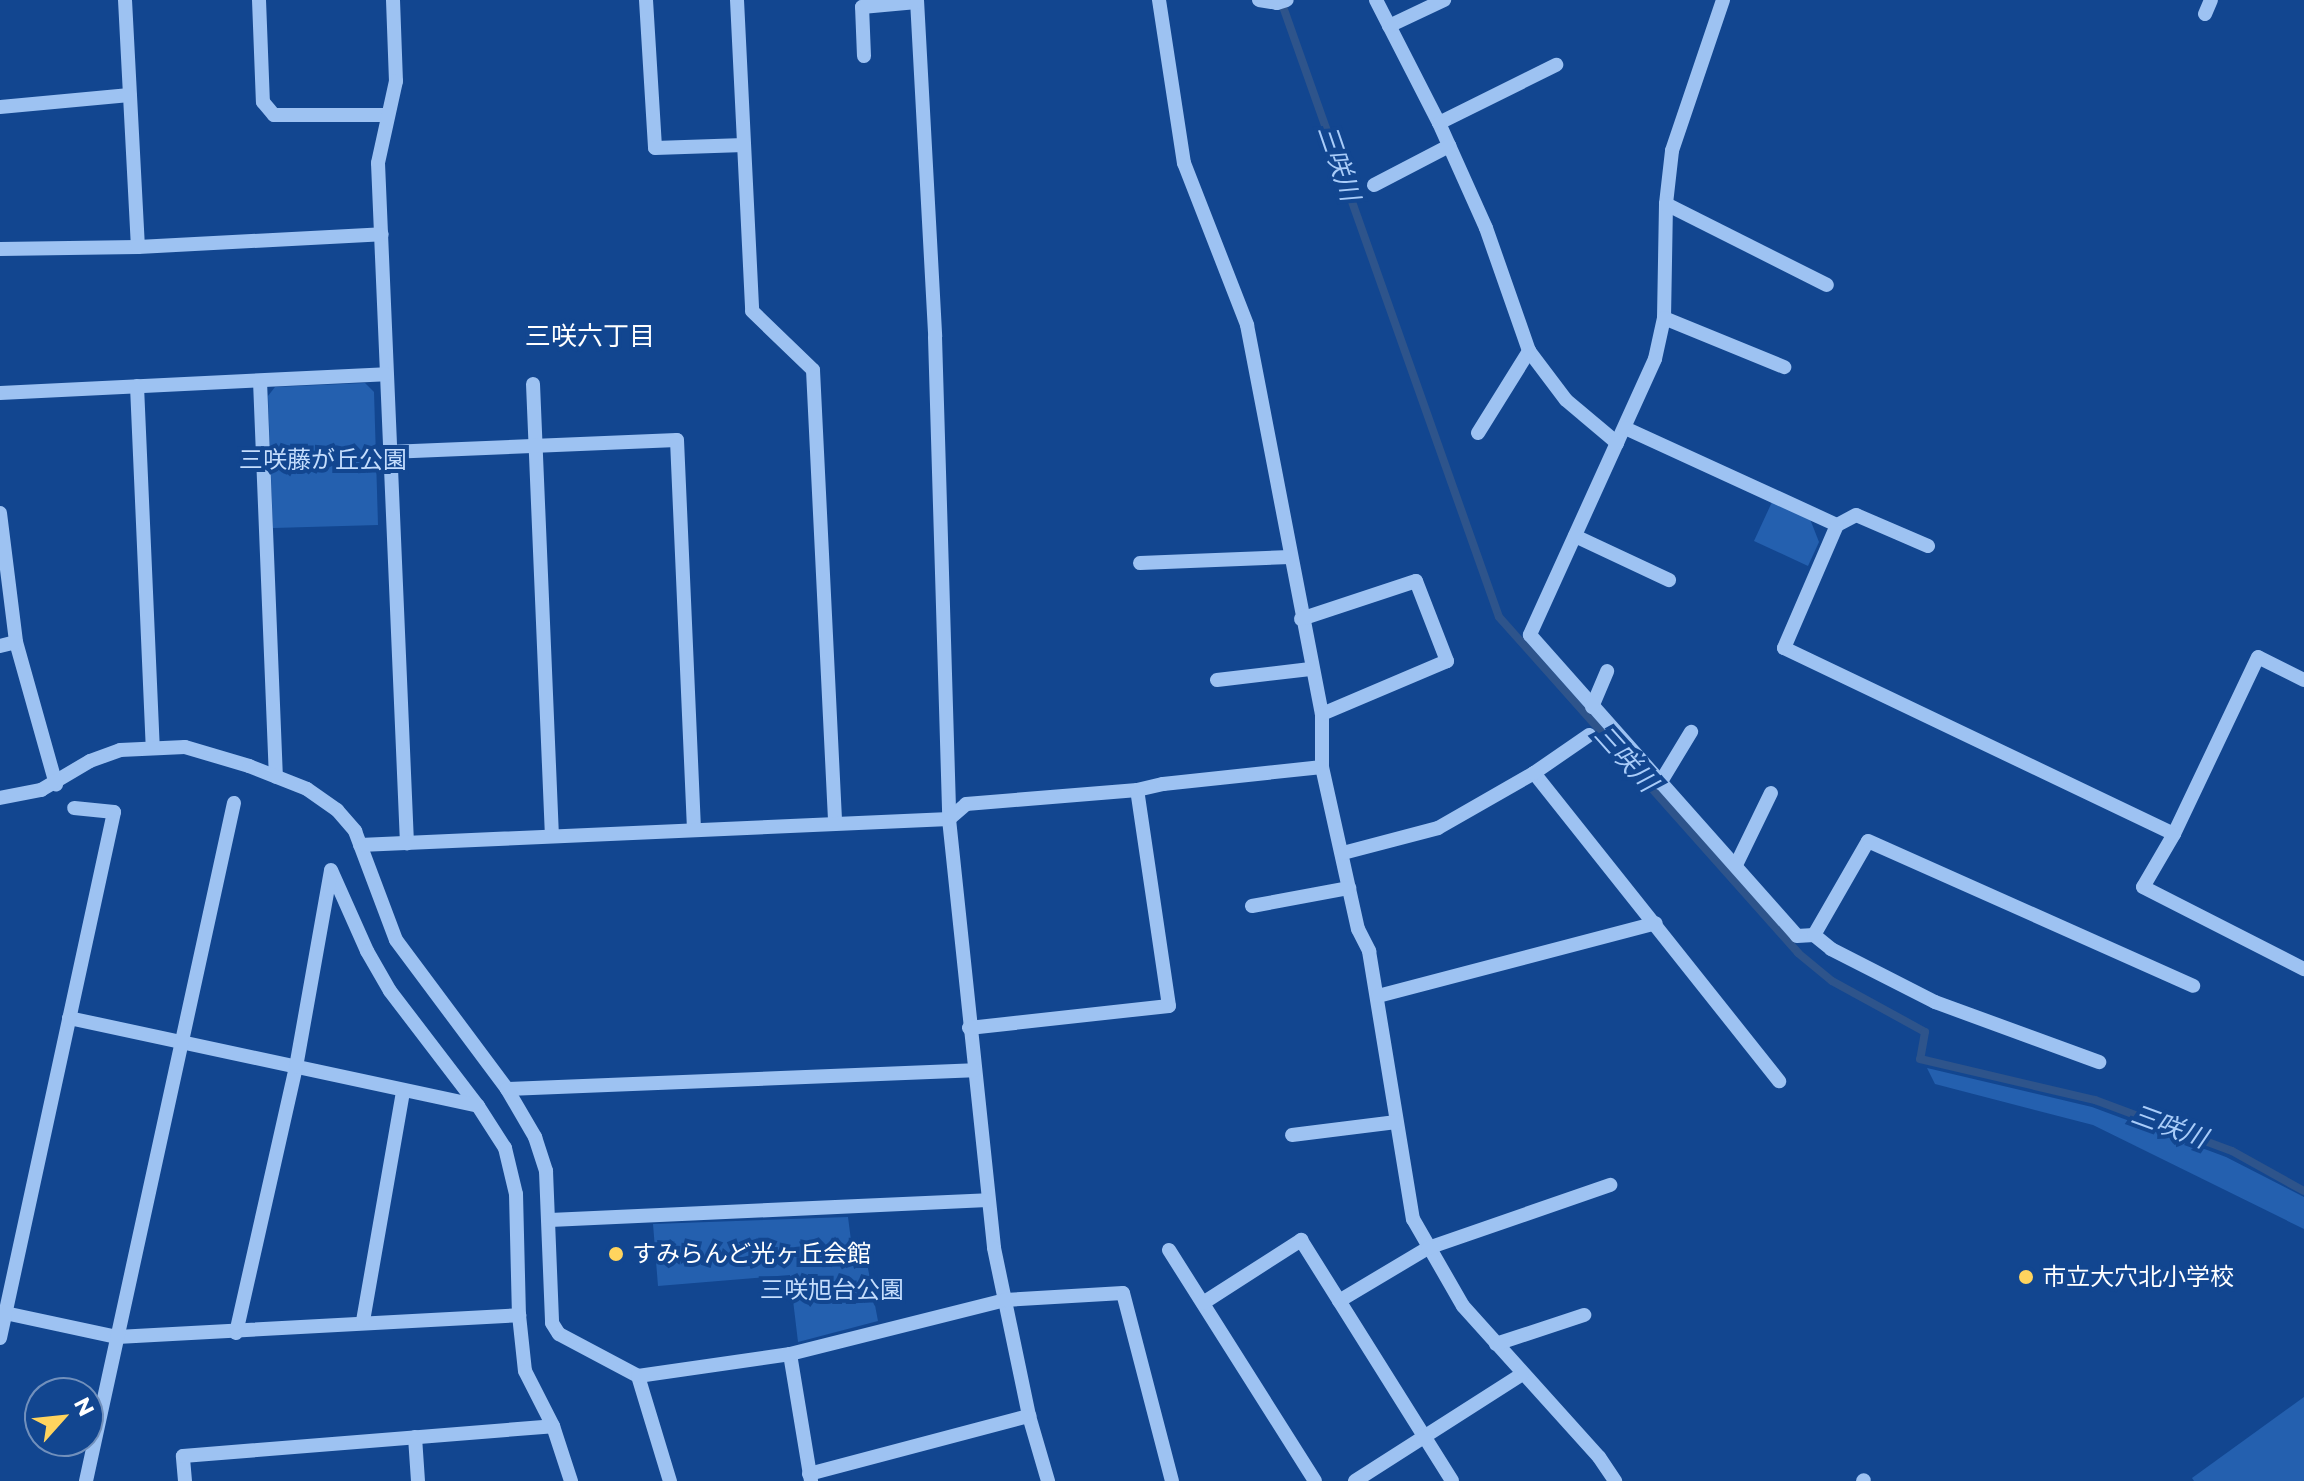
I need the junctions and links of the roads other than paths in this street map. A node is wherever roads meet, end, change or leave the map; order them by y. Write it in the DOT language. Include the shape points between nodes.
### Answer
graph roads {
  1 [pos="125,0"];
  2 [pos="259,0"];
  3 [pos="393,0"];
  4 [pos="646,0"];
  5 [pos="737,0"];
  6 [pos="1159,0"];
  7 [pos="1259,0"];
  8 [pos="1287,0"];
  9 [pos="1376,0"];
  10 [pos="1444,0"];
  11 [pos="1723,0"];
  12 [pos="917,1"];
  13 [pos="1389,26"];
  14 [pos="864,56"];
  15 [pos="1556,65"];
  16 [pos="129,95"];
  17 [pos="0,107"];
  18 [pos="387,115"];
  19 [pos="1439,123"];
  20 [pos="744,145"];
  21 [pos="1449,146"];
  22 [pos="1374,185"];
  23 [pos="1666,204"];
  24 [pos="382,234"];
  25 [pos="138,247"];
  26 [pos="0,249"];
  27 [pos="1827,285"];
  28 [pos="1664,318"];
  29 [pos="1529,351"];
  30 [pos="1784,367"];
  31 [pos="386,374"];
  32 [pos="260,381"];
  33 [pos="533,384"];
  34 [pos="137,386"];
  35 [pos="0,393"];
  36 [pos="1625,428"];
  37 [pos="1478,433"];
  38 [pos="1617,443"];
  39 [pos="536,446"];
  40 [pos="389,452"];
  41 [pos="0,513"];
  42 [pos="1837,525"];
  43 [pos="1575,536"];
  44 [pos="1928,546"];
  45 [pos="1290,557"];
  46 [pos="0,561"];
  47 [pos="1140,563"];
  48 [pos="7,579"];
  49 [pos="1669,580"];
  50 [pos="1301,619"];
  51 [pos="16,642"];
  52 [pos="0,646"];
  53 [pos="1310,669"];
  54 [pos="1607,671"];
  55 [pos="1217,680"];
  56 [pos="2304,680"];
  57 [pos="1592,707"];
  58 [pos="1322,714"];
  59 [pos="1598,728"];
  60 [pos="1691,732"];
  61 [pos="153,747"];
  62 [pos="1322,767"];
  63 [pos="1534,773"];
  64 [pos="276,777"];
  65 [pos="1660,783"];
  66 [pos="56,784"];
  67 [pos="1137,790"];
  68 [pos="1771,793"];
  69 [pos="0,799"];
  70 [pos="234,803"];
  71 [pos="74,808"];
  72 [pos="949,819"];
  73 [pos="835,823"];
  74 [pos="694,830"];
  75 [pos="2174,834"];
  76 [pos="552,835"];
  77 [pos="407,843"];
  78 [pos="360,845"];
  79 [pos="1343,853"];
  80 [pos="1736,865"];
  81 [pos="1349,888"];
  82 [pos="1252,906"];
  83 [pos="1656,923"];
  84 [pos="1814,935"];
  85 [pos="2304,969"];
  86 [pos="2193,986"];
  87 [pos="1378,996"];
  88 [pos="69,1018"];
  89 [pos="969,1028"];
  90 [pos="184,1043"];
  91 [pos="2099,1062"];
  92 [pos="296,1067"];
  93 [pos="974,1070"];
  94 [pos="1779,1081"];
  95 [pos="507,1089"];
  96 [pos="403,1092"];
  97 [pos="478,1106"];
  98 [pos="1396,1122"];
  99 [pos="1292,1135"];
  100 [pos="1610,1185"];
  101 [pos="988,1200"];
  102 [pos="550,1220"];
  103 [pos="1428,1248"];
  104 [pos="1169,1250"];
  105 [pos="1005,1300"];
  106 [pos="1339,1301"];
  107 [pos="1203,1303"];
  108 [pos="5,1313"];
  109 [pos="519,1315"];
  110 [pos="1584,1315"];
  111 [pos="363,1321"];
  112 [pos="236,1333"];
  113 [pos="117,1337"];
  114 [pos="0,1338"];
  115 [pos="1496,1344"];
  116 [pos="790,1354"];
  117 [pos="1522,1374"];
  118 [pos="638,1376"];
  119 [pos="1029,1416"];
  120 [pos="553,1426"];
  121 [pos="415,1437"];
  122 [pos="1424,1437"];
  123 [pos="810,1478"];
  124 [pos="86,1481"];
  125 [pos="185,1481"];
  126 [pos="418,1481"];
  127 [pos="571,1481"];
  128 [pos="670,1481"];
  129 [pos="1048,1481"];
  130 [pos="1172,1481"];
  131 [pos="1315,1481"];
  132 [pos="1355,1481"];
  133 [pos="1452,1481"];
  134 [pos="1615,1481"];
  1 -- 16 [label="street"];
  2 -- 18 [label="street" via="263,102 274,115"];
  3 -- 18 [label="street" via="396,81"];
  4 -- 20 [label="street" via="655,148"];
  5 -- 20 [label="street"];
  6 -- 45 [label="street" via="1184,163 1247,325"];
  7 -- 8 [label="street"];
  9 -- 13 [label="street"];
  10 -- 13 [label="street"];
  11 -- 23 [label="street" via="1672,151"];
  12 -- 14 [label="street" via="862,7"];
  12 -- 72 [label="street" via="938,433"];
  13 -- 19 [label="street"];
  15 -- 19 [label="street"];
  16 -- 17 [label="street"];
  16 -- 25 [label="street"];
  18 -- 24 [label="street" via="378,163"];
  19 -- 21 [label="street"];
  20 -- 73 [label="street" via="752,311 813,370"];
  21 -- 22 [label="street"];
  21 -- 29 [label="street" via="1486,228"];
  23 -- 27 [label="street"];
  23 -- 28 [label="street"];
  24 -- 25 [label="street"];
  24 -- 31 [label="street"];
  25 -- 26 [label="street"];
  28 -- 30 [label="street"];
  28 -- 36 [label="street" via="1655,359"];
  29 -- 37 [label="street"];
  29 -- 38 [label="street" via="1566,400"];
  31 -- 32 [label="street"];
  31 -- 40 [label="street"];
  32 -- 34 [label="street"];
  32 -- 64 [label="street"];
  33 -- 39 [label="street"];
  34 -- 35 [label="street"];
  34 -- 61 [label="street"];
  36 -- 38 [label="street"];
  36 -- 42 [label="street"];
  38 -- 43 [label="street"];
  39 -- 40 [label="street"];
  39 -- 74 [label="street" via="677,440"];
  39 -- 76 [label="street"];
  40 -- 77 [label="street"];
  41 -- 48 [label="street"];
  42 -- 44 [label="street" via="1856,515"];
  42 -- 75 [label="street" via="1784,648"];
  43 -- 49 [label="street"];
  43 -- 57 [label="street" via="1530,635"];
  45 -- 47 [label="street"];
  45 -- 50 [label="street"];
  46 -- 48 [label="street"];
  48 -- 51 [label="street"];
  50 -- 53 [label="street"];
  50 -- 58 [label="street" via="1416,581 1447,661"];
  51 -- 52 [label="street"];
  51 -- 66 [label="street"];
  53 -- 55 [label="street"];
  53 -- 58 [label="street"];
  54 -- 57 [label="street"];
  56 -- 75 [label="street" via="2258,657"];
  57 -- 59 [label="street"];
  58 -- 62 [label="street"];
  59 -- 63 [label="street"];
  59 -- 65 [label="street"];
  60 -- 65 [label="street"];
  61 -- 64 [label="street" via="211,753"];
  61 -- 66 [label="street" via="120,750 90,761"];
  62 -- 67 [label="street"];
  62 -- 79 [label="street"];
  63 -- 79 [label="street" via="1438,828"];
  63 -- 83 [label="street"];
  64 -- 78 [label="street" via="307,789 337,810"];
  65 -- 80 [label="street"];
  66 -- 69 [label="street"];
  67 -- 72 [label="street" via="966,804"];
  67 -- 89 [label="street" via="1169,1006"];
  68 -- 80 [label="street"];
  70 -- 90 [label="street"];
  71 -- 88 [label="street" via="114,812"];
  72 -- 73 [label="street"];
  72 -- 89 [label="street"];
  73 -- 74 [label="street"];
  74 -- 76 [label="street"];
  75 -- 85 [label="street" via="2143,887"];
  76 -- 77 [label="street"];
  77 -- 78 [label="street"];
  78 -- 95 [label="street" via="396,940"];
  79 -- 81 [label="street"];
  80 -- 84 [label="street" via="1797,936"];
  81 -- 82 [label="street"];
  81 -- 87 [label="street"];
  83 -- 87 [label="street"];
  83 -- 94 [label="street"];
  84 -- 86 [label="street" via="1868,841"];
  84 -- 91 [label="street" via="1831,949 1935,1002"];
  87 -- 98 [label="street"];
  88 -- 90 [label="street"];
  88 -- 108 [label="street"];
  89 -- 93 [label="street"];
  90 -- 92 [label="street"];
  90 -- 113 [label="street"];
  92 -- 96 [label="street"];
  92 -- 97 [label="street" via="331,870 390,991"];
  92 -- 112 [label="street"];
  93 -- 95 [label="street"];
  93 -- 101 [label="street"];
  95 -- 102 [label="street" via="535,1137 546,1171"];
  96 -- 97 [label="street"];
  96 -- 111 [label="street"];
  97 -- 109 [label="street" via="512,1169"];
  98 -- 99 [label="street"];
  98 -- 103 [label="street" via="1413,1219"];
  100 -- 103 [label="street"];
  101 -- 102 [label="street"];
  101 -- 105 [label="street"];
  102 -- 118 [label="street" via="552,1323 559,1334"];
  103 -- 106 [label="street"];
  103 -- 115 [label="street" via="1463,1306"];
  104 -- 107 [label="street"];
  105 -- 116 [label="street"];
  105 -- 119 [label="street"];
  105 -- 130 [label="street" via="1123,1293"];
  106 -- 107 [label="street" via="1301,1240"];
  106 -- 122 [label="street"];
  107 -- 131 [label="street"];
  108 -- 113 [label="street"];
  108 -- 114 [label="street"];
  109 -- 111 [label="street"];
  109 -- 120 [label="street" via="525,1371"];
  110 -- 115 [label="street"];
  111 -- 112 [label="street"];
  112 -- 113 [label="street"];
  113 -- 124 [label="street"];
  115 -- 117 [label="street"];
  116 -- 118 [label="street"];
  116 -- 123 [label="street"];
  117 -- 122 [label="street"];
  117 -- 134 [label="street"];
  118 -- 128 [label="street"];
  119 -- 123 [label="street"];
  119 -- 129 [label="street"];
  120 -- 121 [label="street"];
  120 -- 127 [label="street"];
  121 -- 125 [label="street" via="183,1456"];
  121 -- 126 [label="street"];
  122 -- 132 [label="street"];
  122 -- 133 [label="street"];
}
